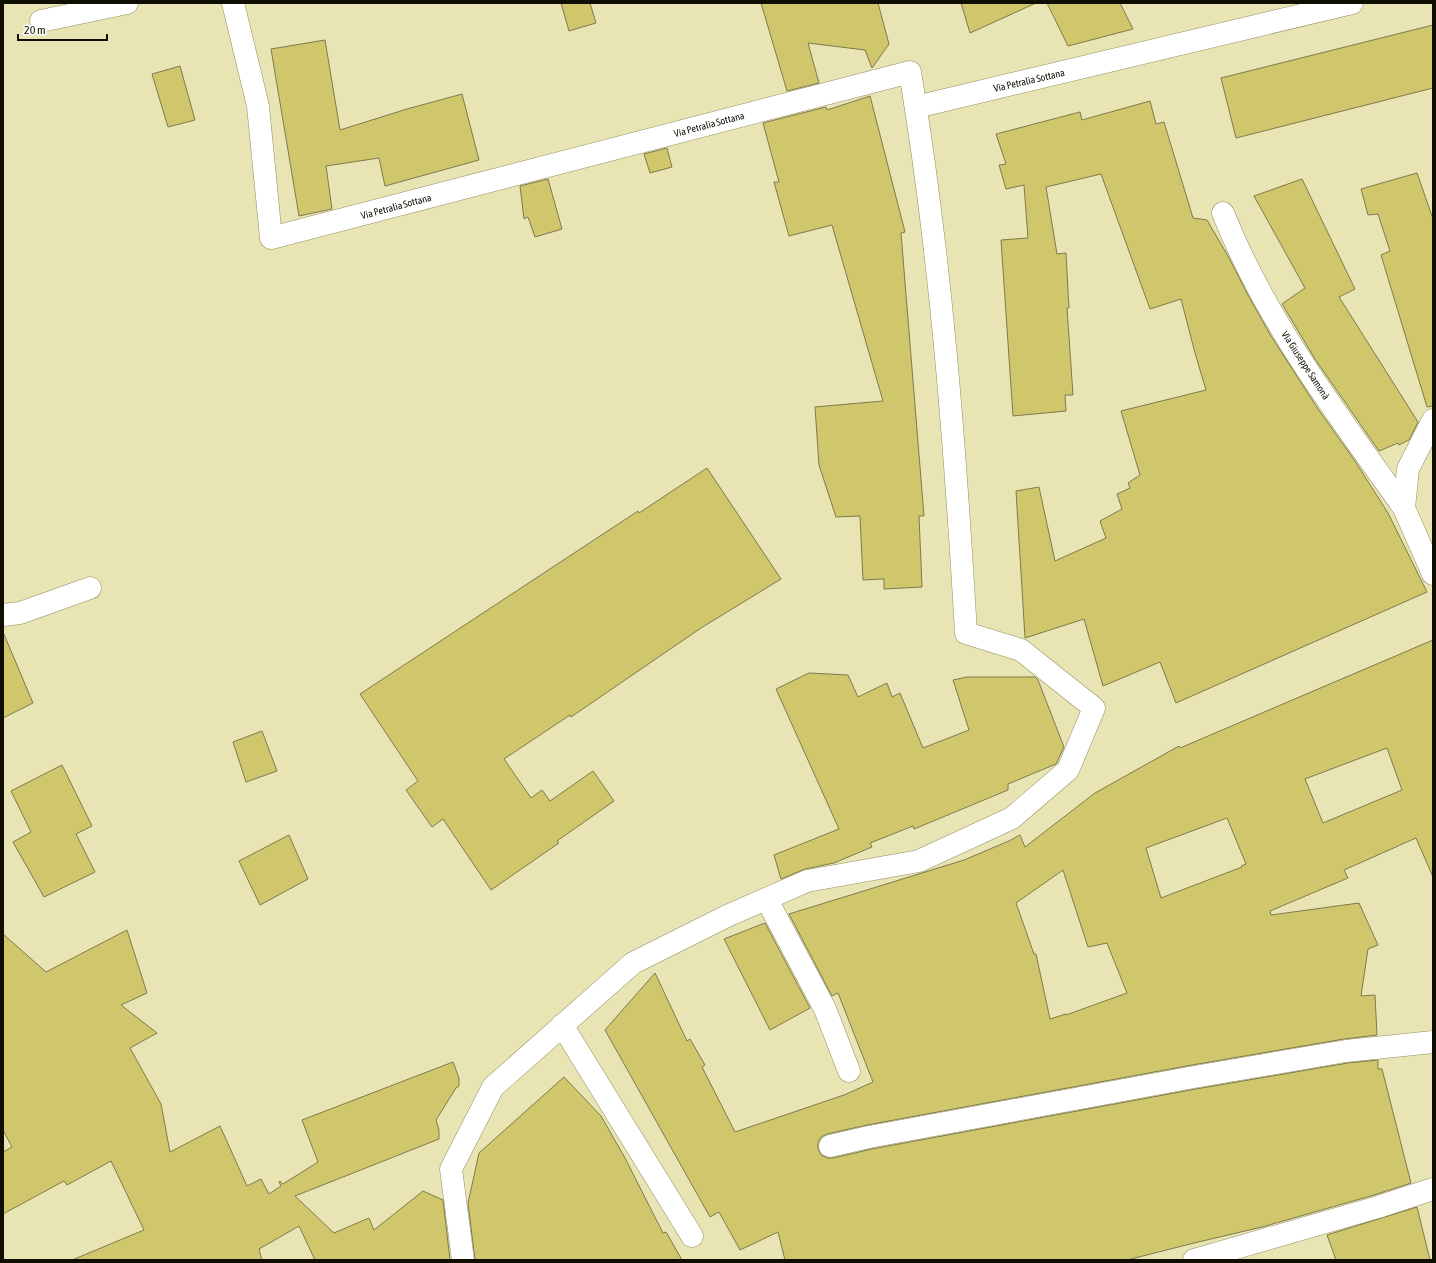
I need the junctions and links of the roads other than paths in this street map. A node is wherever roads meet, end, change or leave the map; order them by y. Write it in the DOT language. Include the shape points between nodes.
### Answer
graph roads {
  1 [pos="127,3"];
  2 [pos="233,3"];
  3 [pos="1352,3"];
  4 [pos="41,21"];
  5 [pos="916,107"];
  6 [pos="1223,213"];
  7 [pos="1433,420"];
  8 [pos="1404,508"];
  9 [pos="1433,574"];
  10 [pos="90,588"];
  11 [pos="3,615"];
  12 [pos="767,900"];
  13 [pos="562,1026"];
  14 [pos="1433,1042"];
  15 [pos="849,1071"];
  16 [pos="830,1146"];
  17 [pos="1433,1189"];
  18 [pos="692,1236"];
  19 [pos="463,1260"];
  20 [pos="1194,1260"];
  1 -- 4 [label="street"];
  2 -- 5 [label="street, Via Petralia Sottana" via="258,106 271,238 910,72"];
  3 -- 5 [label="street, Via Petralia Sottana"];
  5 -- 12 [label="street" via="935,247 958,498 966,633 1021,650 1094,708 1068,770 1012,818 919,861 807,881"];
  6 -- 8 [label="street, Via Giuseppe Samonà" via="1264,300 1336,412"];
  7 -- 8 [label="street" via="1408,469"];
  8 -- 9 [label="street, Via Giuseppe Samonà"];
  10 -- 11 [label="street" via="20,613"];
  12 -- 13 [label="street" via="727,916 633,963"];
  12 -- 15 [label="street" via="824,1009"];
  13 -- 18 [label="street"];
  13 -- 19 [label="street" via="493,1087 451,1169"];
  14 -- 16 [label="street" via="1346,1051 1194,1077 877,1135"];
  17 -- 20 [label="street"];
}
